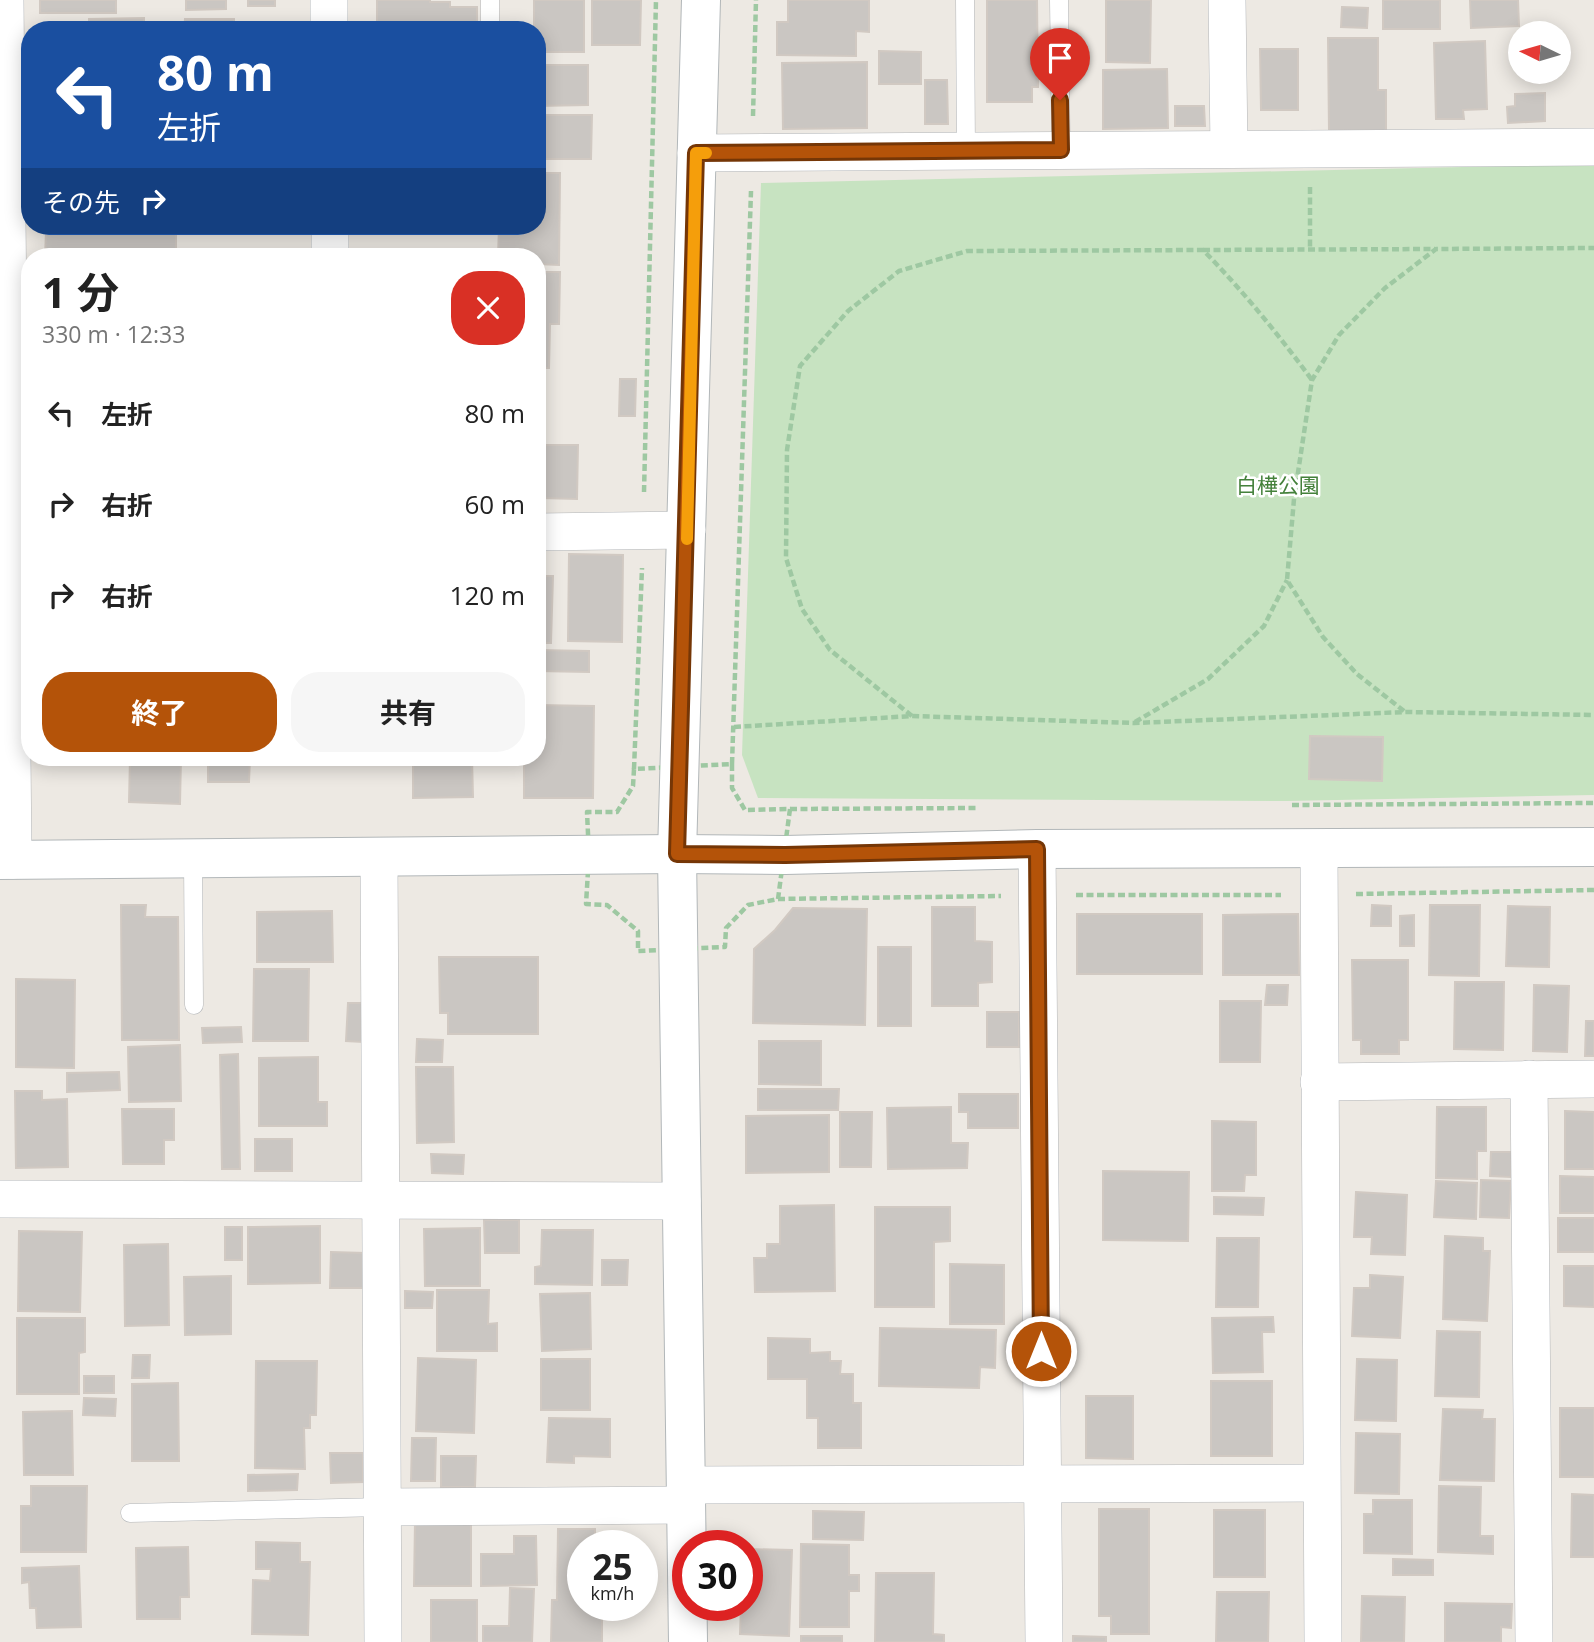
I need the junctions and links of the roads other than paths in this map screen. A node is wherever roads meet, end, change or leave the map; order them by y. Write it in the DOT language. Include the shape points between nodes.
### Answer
graph roads {
  1 [pos="5,0"];
  2 [pos="329,0"];
  3 [pos="490,0"];
  4 [pos="701,0"];
  5 [pos="965,0"];
  6 [pos="1059,0"];
  7 [pos="1227,0"];
  8 [pos="329,21"];
  9 [pos="490,21"];
  10 [pos="1594,147"];
  11 [pos="1229,149"];
  12 [pos="1061,150"];
  13 [pos="966,151"];
  14 [pos="696,153"];
  15 [pos="19,318"];
  16 [pos="687,530"];
  17 [pos="546,532"];
  18 [pos="13,542"];
  19 [pos="1594,847"];
  20 [pos="1037,849"];
  21 [pos="1318,849"];
  22 [pos="677,854"];
  23 [pos="379,857"];
  24 [pos="193,858"];
  25 [pos="6,860"];
  26 [pos="194,1005"];
  27 [pos="1529,1079"];
  28 [pos="1594,1079"];
  29 [pos="1319,1082"];
  30 [pos="0,1199"];
  31 [pos="381,1200"];
  32 [pos="681,1200"];
  33 [pos="1321,1483"];
  34 [pos="1042,1485"];
  35 [pos="686,1495"];
  36 [pos="382,1507"];
  37 [pos="130,1513"];
  38 [pos="383,1642"];
  39 [pos="688,1642"];
  40 [pos="1044,1642"];
  41 [pos="1323,1642"];
  42 [pos="1534,1642"];
  1 -- 15 [label="street"];
  2 -- 8 [label="street"];
  3 -- 9 [label="lane"];
  4 -- 14 [label="street"];
  5 -- 13 [label="lane"];
  6 -- 12 [label="lane"];
  7 -- 11 [label="street"];
  10 -- 11 [label="street"];
  11 -- 12 [label="street"];
  12 -- 13 [label="street"];
  13 -- 14 [label="street"];
  14 -- 16 [label="street"];
  15 -- 18 [label="street"];
  16 -- 17 [label="street"];
  16 -- 22 [label="street"];
  18 -- 25 [label="street"];
  19 -- 21 [label="street"];
  20 -- 21 [label="street"];
  20 -- 22 [label="street"];
  20 -- 34 [label="street"];
  21 -- 29 [label="street"];
  22 -- 23 [label="street"];
  22 -- 32 [label="street"];
  23 -- 24 [label="street"];
  23 -- 31 [label="street"];
  24 -- 25 [label="street"];
  24 -- 26 [label="lane"];
  27 -- 28 [label="street"];
  27 -- 29 [label="street"];
  27 -- 42 [label="street"];
  29 -- 33 [label="street"];
  30 -- 31 [label="street"];
  31 -- 32 [label="street"];
  31 -- 36 [label="street"];
  32 -- 35 [label="street"];
  33 -- 34 [label="street"];
  33 -- 41 [label="street"];
  34 -- 35 [label="street"];
  34 -- 40 [label="street"];
  35 -- 36 [label="street"];
  35 -- 39 [label="street"];
  36 -- 37 [label="lane"];
  36 -- 38 [label="street"];
}
